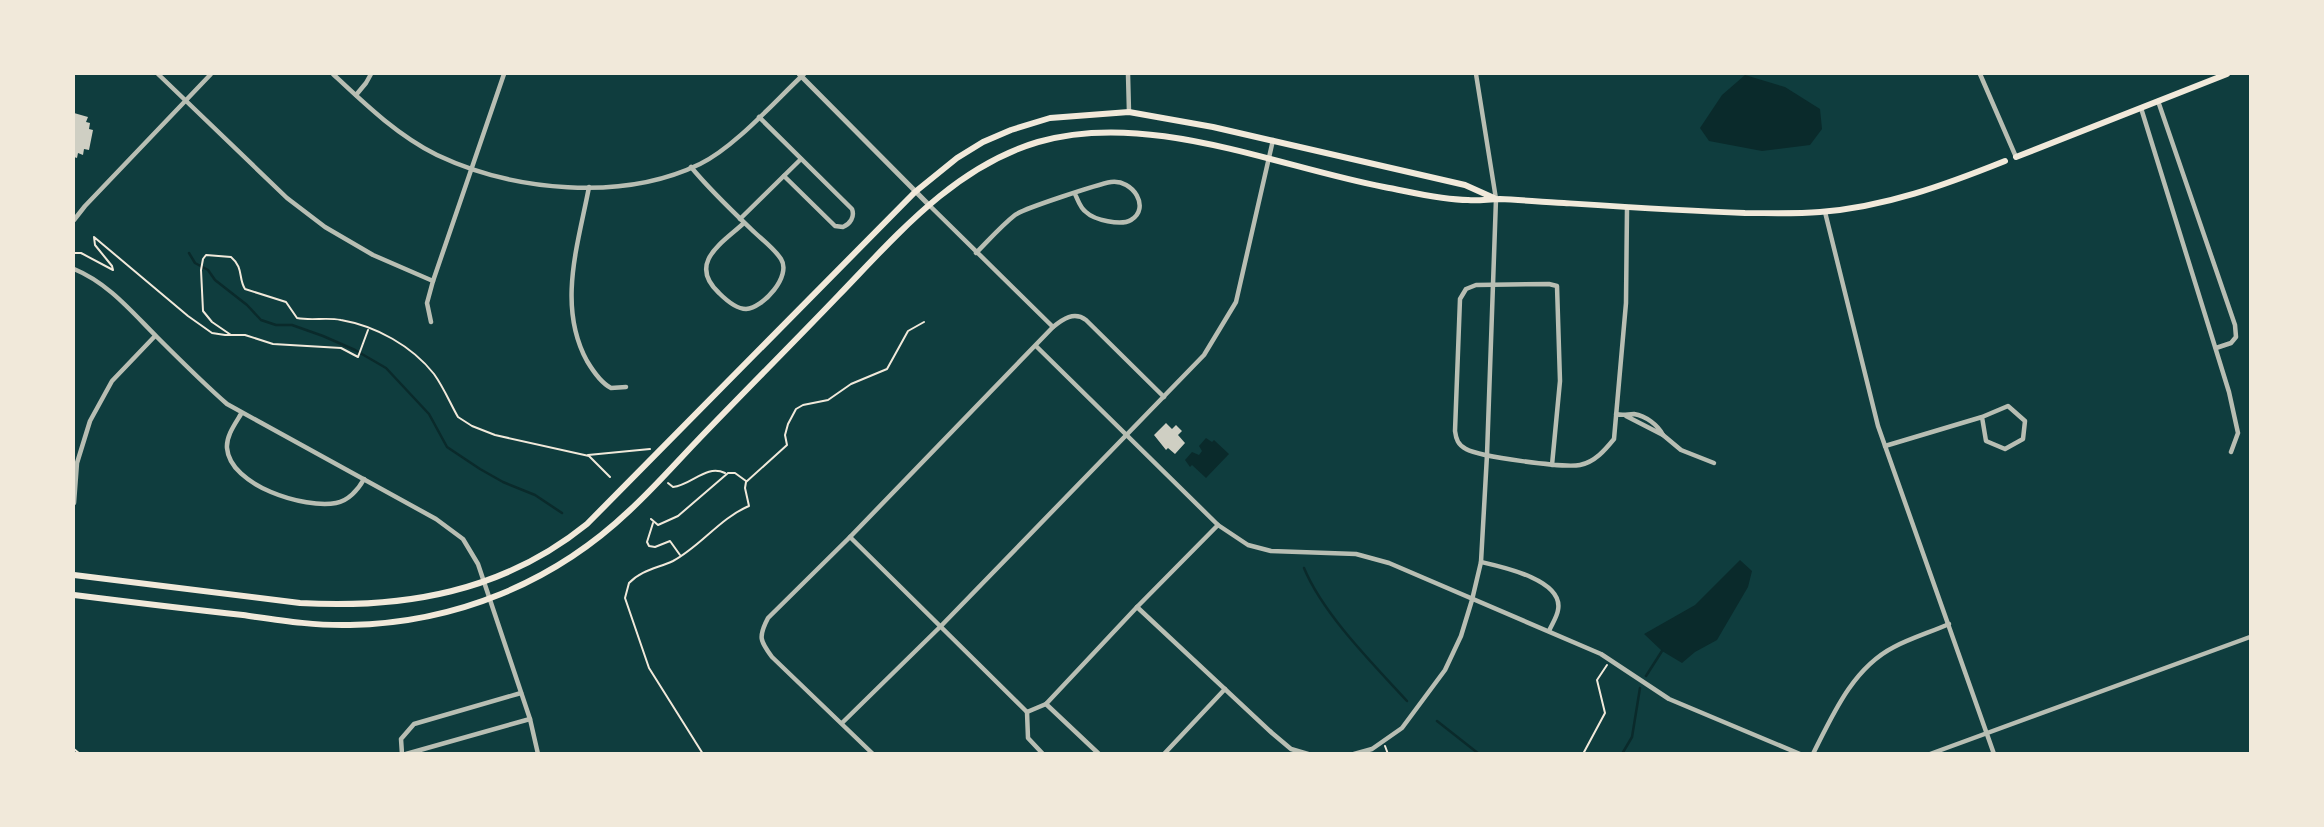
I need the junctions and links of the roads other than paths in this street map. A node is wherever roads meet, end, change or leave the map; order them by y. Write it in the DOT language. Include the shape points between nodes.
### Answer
graph roads {
  1 [pos="158,74"];
  2 [pos="211,74"];
  3 [pos="332,74"];
  4 [pos="370,74"];
  5 [pos="504,74"];
  6 [pos="801,74"];
  7 [pos="1128,74"];
  8 [pos="1476,74"];
  9 [pos="1980,74"];
  10 [pos="2227,74"];
  11 [pos="356,96"];
  12 [pos="186,101"];
  13 [pos="2158,101"];
  14 [pos="2141,107"];
  15 [pos="1129,111"];
  16 [pos="759,117"];
  17 [pos="1273,141"];
  18 [pos="2016,156"];
  19 [pos="801,159"];
  20 [pos="1268,160"];
  21 [pos="2005,161"];
  22 [pos="691,167"];
  23 [pos="471,169"];
  24 [pos="784,176"];
  25 [pos="589,187"];
  26 [pos="915,192"];
  27 [pos="1075,194"];
  28 [pos="1496,199"];
  29 [pos="929,205"];
  30 [pos="1627,209"];
  31 [pos="1825,212"];
  32 [pos="74,220"];
  33 [pos="742,221"];
  34 [pos="976,253"];
  35 [pos="74,270"];
  36 [pos="433,281"];
  37 [pos="1492,286"];
  38 [pos="431,321"];
  39 [pos="1053,327"];
  40 [pos="155,335"];
  41 [pos="1035,346"];
  42 [pos="2216,348"];
  43 [pos="626,387"];
  44 [pos="1164,397"];
  45 [pos="241,414"];
  46 [pos="1616,414"];
  47 [pos="1982,418"];
  48 [pos="1127,436"];
  49 [pos="1885,446"];
  50 [pos="2231,452"];
  51 [pos="1487,455"];
  52 [pos="1714,463"];
  53 [pos="1552,465"];
  54 [pos="364,480"];
  55 [pos="74,503"];
  56 [pos="1218,525"];
  57 [pos="850,537"];
  58 [pos="1481,562"];
  59 [pos="74,575"];
  60 [pos="483,583"];
  61 [pos="74,595"];
  62 [pos="489,600"];
  63 [pos="1472,600"];
  64 [pos="1138,607"];
  65 [pos="1949,624"];
  66 [pos="941,626"];
  67 [pos="1549,631"];
  68 [pos="2250,638"];
  69 [pos="1225,689"];
  70 [pos="521,693"];
  71 [pos="1046,704"];
  72 [pos="1027,712"];
  73 [pos="530,719"];
  74 [pos="842,723"];
  75 [pos="1988,733"];
  76 [pos="404,754"];
  77 [pos="538,754"];
  78 [pos="873,754"];
  79 [pos="1043,754"];
  80 [pos="1099,754"];
  81 [pos="1164,754"];
  82 [pos="1308,754"];
  83 [pos="1354,754"];
  84 [pos="1800,754"];
  85 [pos="1813,754"];
  86 [pos="1930,754"];
  87 [pos="1994,754"];
  1 -- 12 [label="street"];
  2 -- 12 [label="street"];
  3 -- 11 [label="street"];
  4 -- 11 [label="street"];
  5 -- 23 [label="street"];
  6 -- 16 [label="street"];
  6 -- 26 [label="street"];
  7 -- 15 [label="street"];
  8 -- 28 [label="street"];
  9 -- 18 [label="street"];
  10 -- 13 [label="main road"];
  11 -- 23 [label="street" via="415,142"];
  12 -- 32 [label="street"];
  12 -- 36 [label="street" via="325,228"];
  13 -- 14 [label="main road"];
  13 -- 42 [label="street" via="2235,325 2236,337"];
  14 -- 18 [label="main road"];
  14 -- 42 [label="street"];
  15 -- 17 [label="main road"];
  15 -- 26 [label="main road" via="1064,116 1012,130 957,158"];
  16 -- 19 [label="street"];
  16 -- 22 [label="street" via="721,151"];
  17 -- 20 [label="street"];
  17 -- 28 [label="main road" via="1465,185"];
  18 -- 21 [label="street"];
  19 -- 24 [label="street"];
  19 -- 24 [label="street" via="852,209 853,218 846,225 832,224"];
  20 -- 28 [label="main road" via="1466,201"];
  20 -- 29 [label="main road" via="1141,132 1077,134 1039,142 996,159 962,178"];
  20 -- 44 [label="street" via="1236,302 1204,355"];
  21 -- 31 [label="main road" via="1914,195"];
  22 -- 25 [label="street" via="638,183"];
  22 -- 33 [label="street"];
  23 -- 25 [label="street" via="530,183"];
  23 -- 36 [label="street"];
  24 -- 33 [label="street"];
  25 -- 43 [label="street" via="571,284 572,323 599,378 611,388"];
  26 -- 29 [label="street"];
  26 -- 60 [label="main road" via="587,524 540,555"];
  27 -- 27 [label="street" via="1125,182 1134,188 1138,213 1122,223 1092,217"];
  27 -- 34 [label="street" via="1017,213"];
  28 -- 30 [label="main road"];
  28 -- 37 [label="street"];
  29 -- 34 [label="street"];
  29 -- 62 [label="main road" via="629,511 577,554"];
  30 -- 31 [label="main road"];
  30 -- 46 [label="street" via="1626,303"];
  31 -- 49 [label="street"];
  33 -- 33 [label="street" via="782,260 785,270 780,284 747,309 725,299 705,270 709,256"];
  34 -- 39 [label="street"];
  35 -- 40 [label="street" via="100,282"];
  36 -- 38 [label="street" via="427,303"];
  37 -- 51 [label="street"];
  37 -- 51 [label="street" via="1472,286 1460,299 1455,431 1465,449"];
  37 -- 53 [label="street" via="1554,285 1559,290 1560,381"];
  39 -- 41 [label="street"];
  39 -- 44 [label="street" via="1069,317 1082,317"];
  40 -- 45 [label="street"];
  40 -- 55 [label="street" via="112,381 90,421 77,463"];
  41 -- 48 [label="street"];
  41 -- 57 [label="street"];
  42 -- 50 [label="street" via="2238,433"];
  44 -- 48 [label="street"];
  45 -- 54 [label="street"];
  45 -- 54 [label="street" via="230,434 228,452 238,469 265,490 285,498 334,503 351,495"];
  46 -- 52 [label="street" via="1648,423 1681,450"];
  46 -- 53 [label="street" via="1614,439 1601,455 1583,464"];
  47 -- 47 [label="street" via="1986,441 2005,449 2023,439 2025,421 2008,406"];
  47 -- 49 [label="street"];
  48 -- 56 [label="street"];
  48 -- 66 [label="street"];
  49 -- 65 [label="street"];
  51 -- 53 [label="street"];
  51 -- 58 [label="street"];
  54 -- 60 [label="street" via="455,531 469,547"];
  56 -- 63 [label="street" via="1248,545 1270,551 1356,554"];
  56 -- 64 [label="street"];
  57 -- 66 [label="street"];
  57 -- 74 [label="street" via="768,618 761,631 762,644 772,657"];
  58 -- 63 [label="street"];
  58 -- 67 [label="street" via="1549,586 1559,609"];
  59 -- 60 [label="main road" via="334,605 425,598"];
  60 -- 62 [label="street"];
  61 -- 62 [label="main road" via="345,625 405,621"];
  62 -- 70 [label="street"];
  63 -- 67 [label="street"];
  63 -- 83 [label="street" via="1445,670 1413,716 1388,740"];
  64 -- 69 [label="street"];
  64 -- 71 [label="street"];
  65 -- 75 [label="street"];
  65 -- 85 [label="street" via="1892,647 1863,670"];
  66 -- 72 [label="street"];
  66 -- 74 [label="street"];
  67 -- 84 [label="street" via="1601,654 1669,699"];
  68 -- 75 [label="street"];
  69 -- 81 [label="street"];
  69 -- 82 [label="street" via="1291,749"];
  70 -- 73 [label="street"];
  70 -- 76 [label="street" via="414,724 401,739"];
  71 -- 72 [label="street"];
  71 -- 80 [label="street"];
  72 -- 79 [label="street" via="1028,738"];
  73 -- 76 [label="street"];
  73 -- 77 [label="street"];
  74 -- 78 [label="street"];
  75 -- 86 [label="street"];
  75 -- 87 [label="street"];
}
